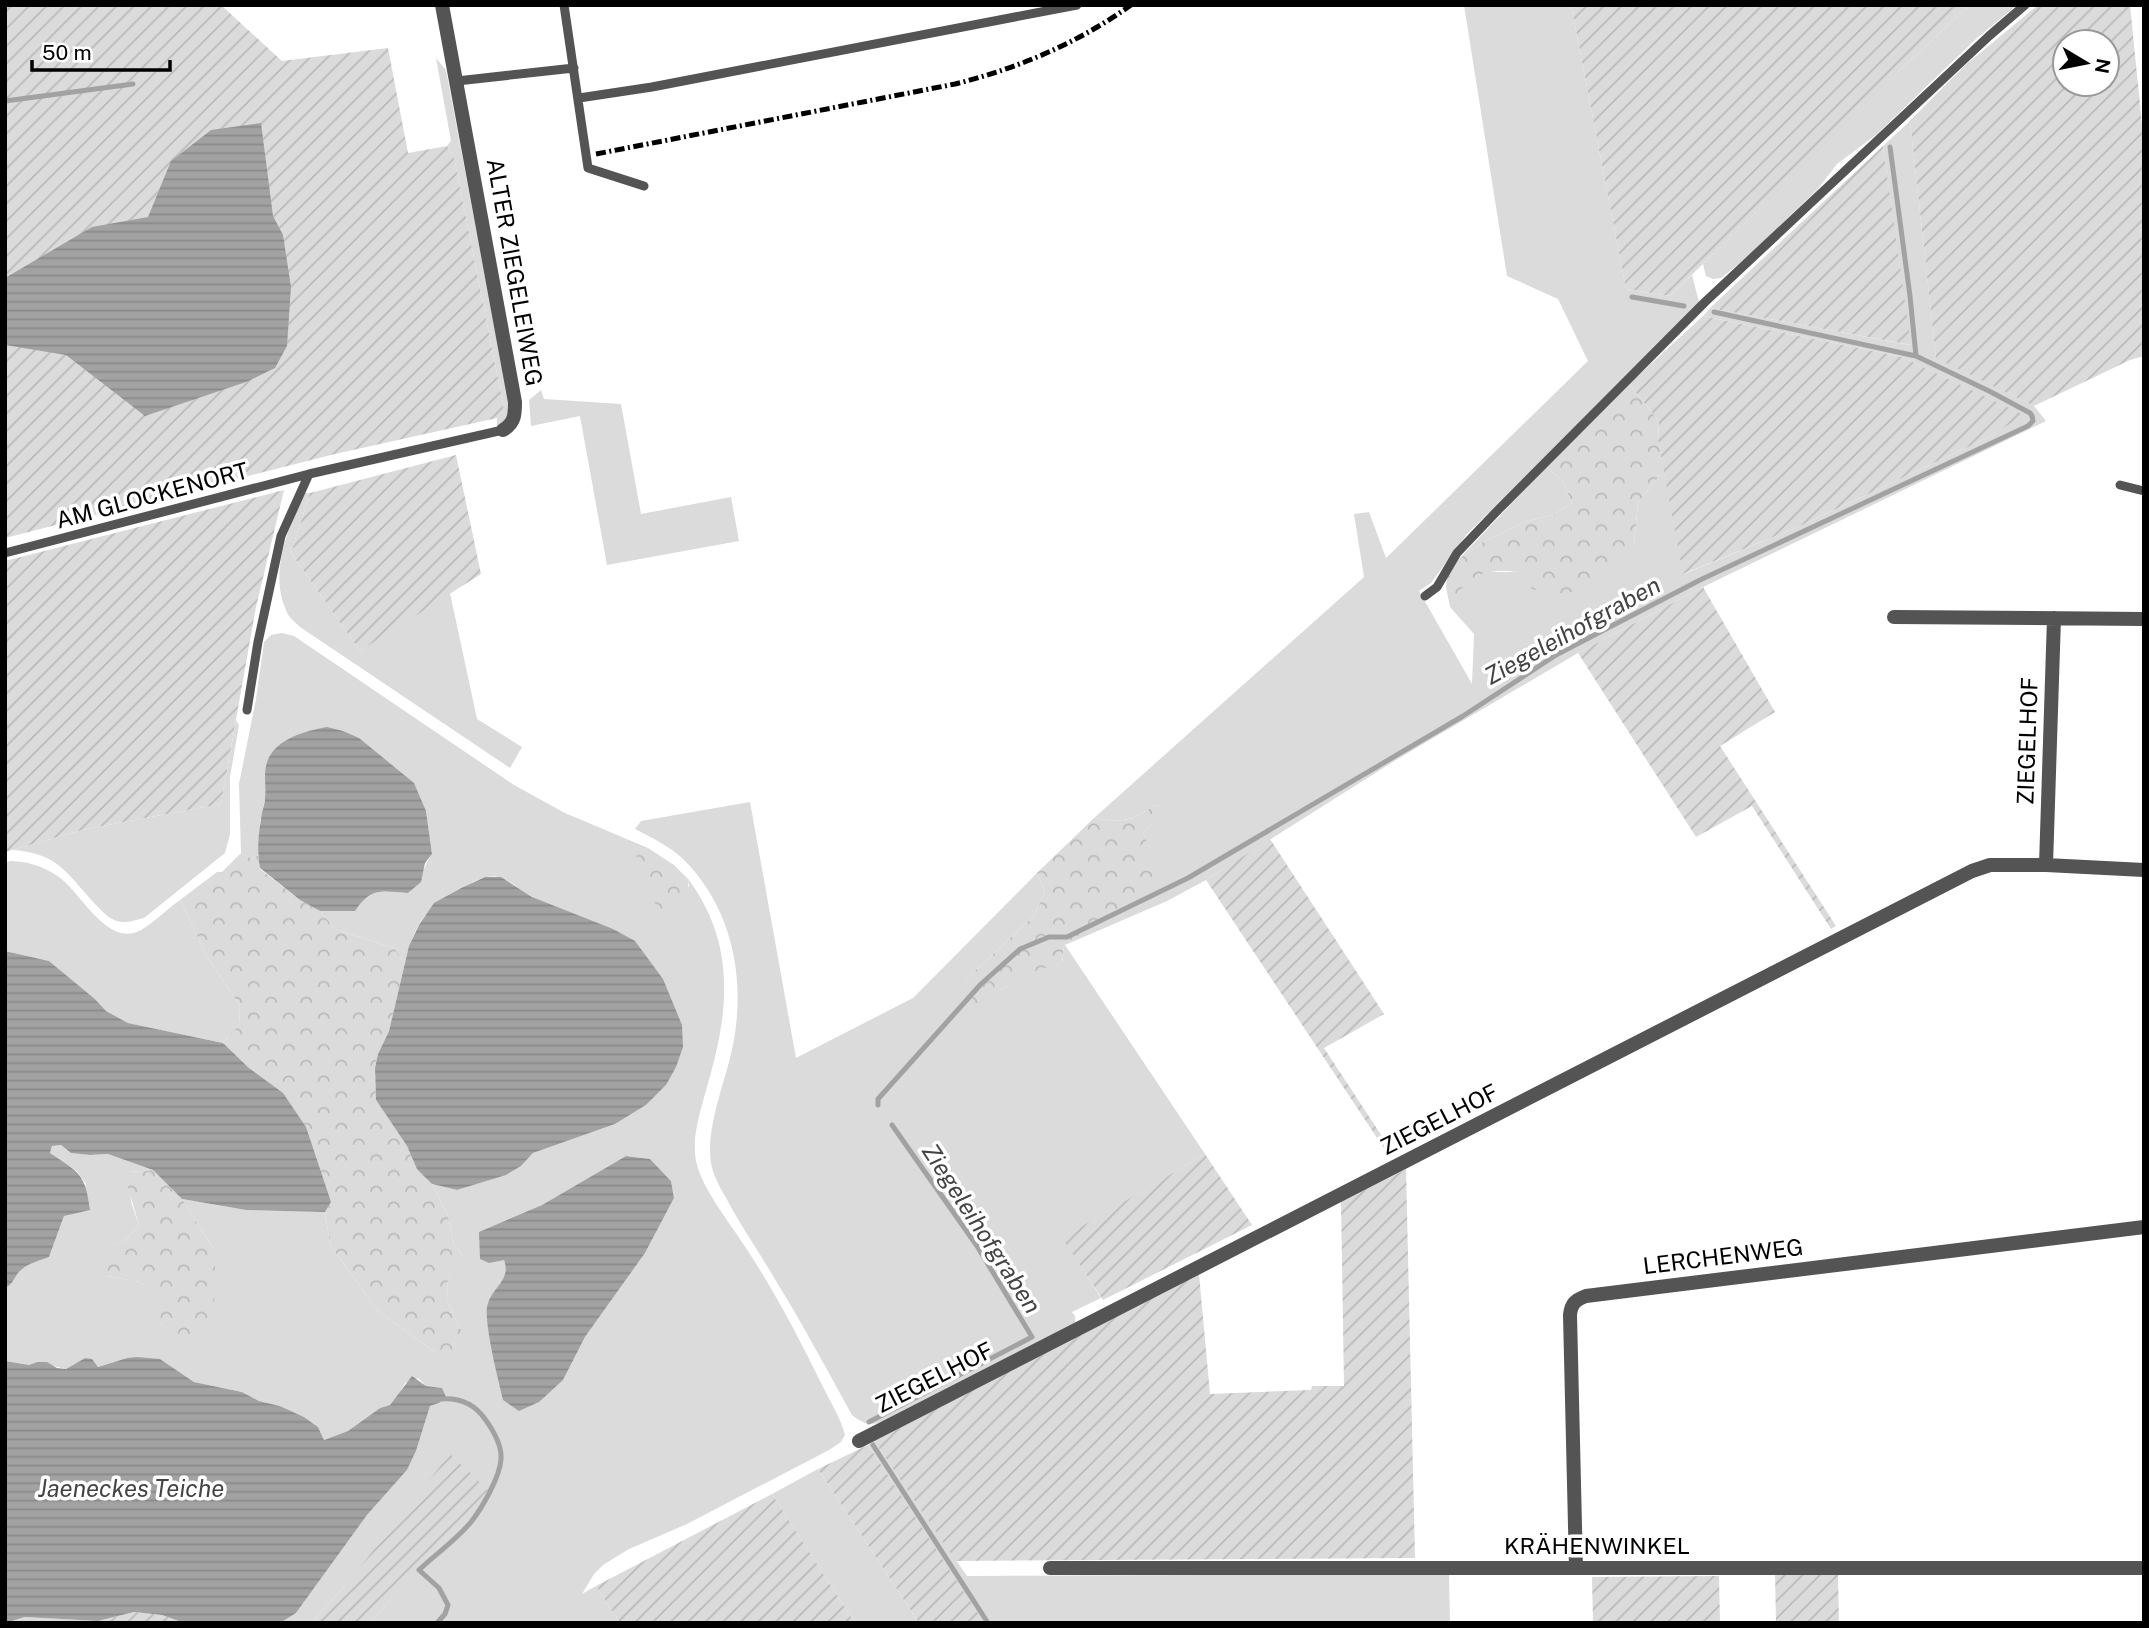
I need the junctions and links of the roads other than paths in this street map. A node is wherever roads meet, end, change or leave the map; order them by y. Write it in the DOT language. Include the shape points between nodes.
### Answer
graph roads {
  1 [pos="442,5"];
  2 [pos="564,5"];
  3 [pos="1077,5"];
  4 [pos="2025,5"];
  5 [pos="574,68"];
  6 [pos="457,81"];
  7 [pos="579,98"];
  8 [pos="644,186"];
  9 [pos="503,430"];
  10 [pos="309,474"];
  11 [pos="2120,485"];
  12 [pos="2144,491"];
  13 [pos="5,554"];
  14 [pos="1425,596"];
  15 [pos="1894,617"];
  16 [pos="2054,618"];
  17 [pos="2144,619"];
  18 [pos="247,710"];
  19 [pos="2046,865"];
  20 [pos="2144,870"];
  21 [pos="2144,1227"];
  22 [pos="859,1441"];
  23 [pos="1050,1568"];
  24 [pos="1576,1568"];
  25 [pos="2144,1568"];
  1 -- 6 [label="street, ALTER ZIEGELEIWEG"];
  2 -- 5 [label="lane"];
  3 -- 7 [label="lane"];
  4 -- 14 [label="lane" via="1705,302 1490,518"];
  5 -- 6 [label="lane"];
  5 -- 7 [label="lane"];
  6 -- 9 [label="street, ALTER ZIEGELEIWEG" via="515,402 511,425"];
  7 -- 8 [label="lane" via="588,168"];
  9 -- 10 [label="lane, ALTER ZIEGELEIWEG"];
  10 -- 13 [label="lane, AM GLOCKENORT"];
  10 -- 18 [label="lane" via="281,536"];
  11 -- 12 [label="lane"];
  15 -- 16 [label="street"];
  16 -- 17 [label="street"];
  16 -- 19 [label="street, ZIEGELHOF"];
  19 -- 20 [label="street, ZIEGELHOF"];
  19 -- 22 [label="street, ZIEGELHOF" via="1990,865 1972,871"];
  21 -- 24 [label="street, LERCHENWEG" via="1577,1300 1570,1315"];
  23 -- 24 [label="street, KRÄHENWINKEL"];
  24 -- 25 [label="street, KRÄHENWINKEL"];
}
